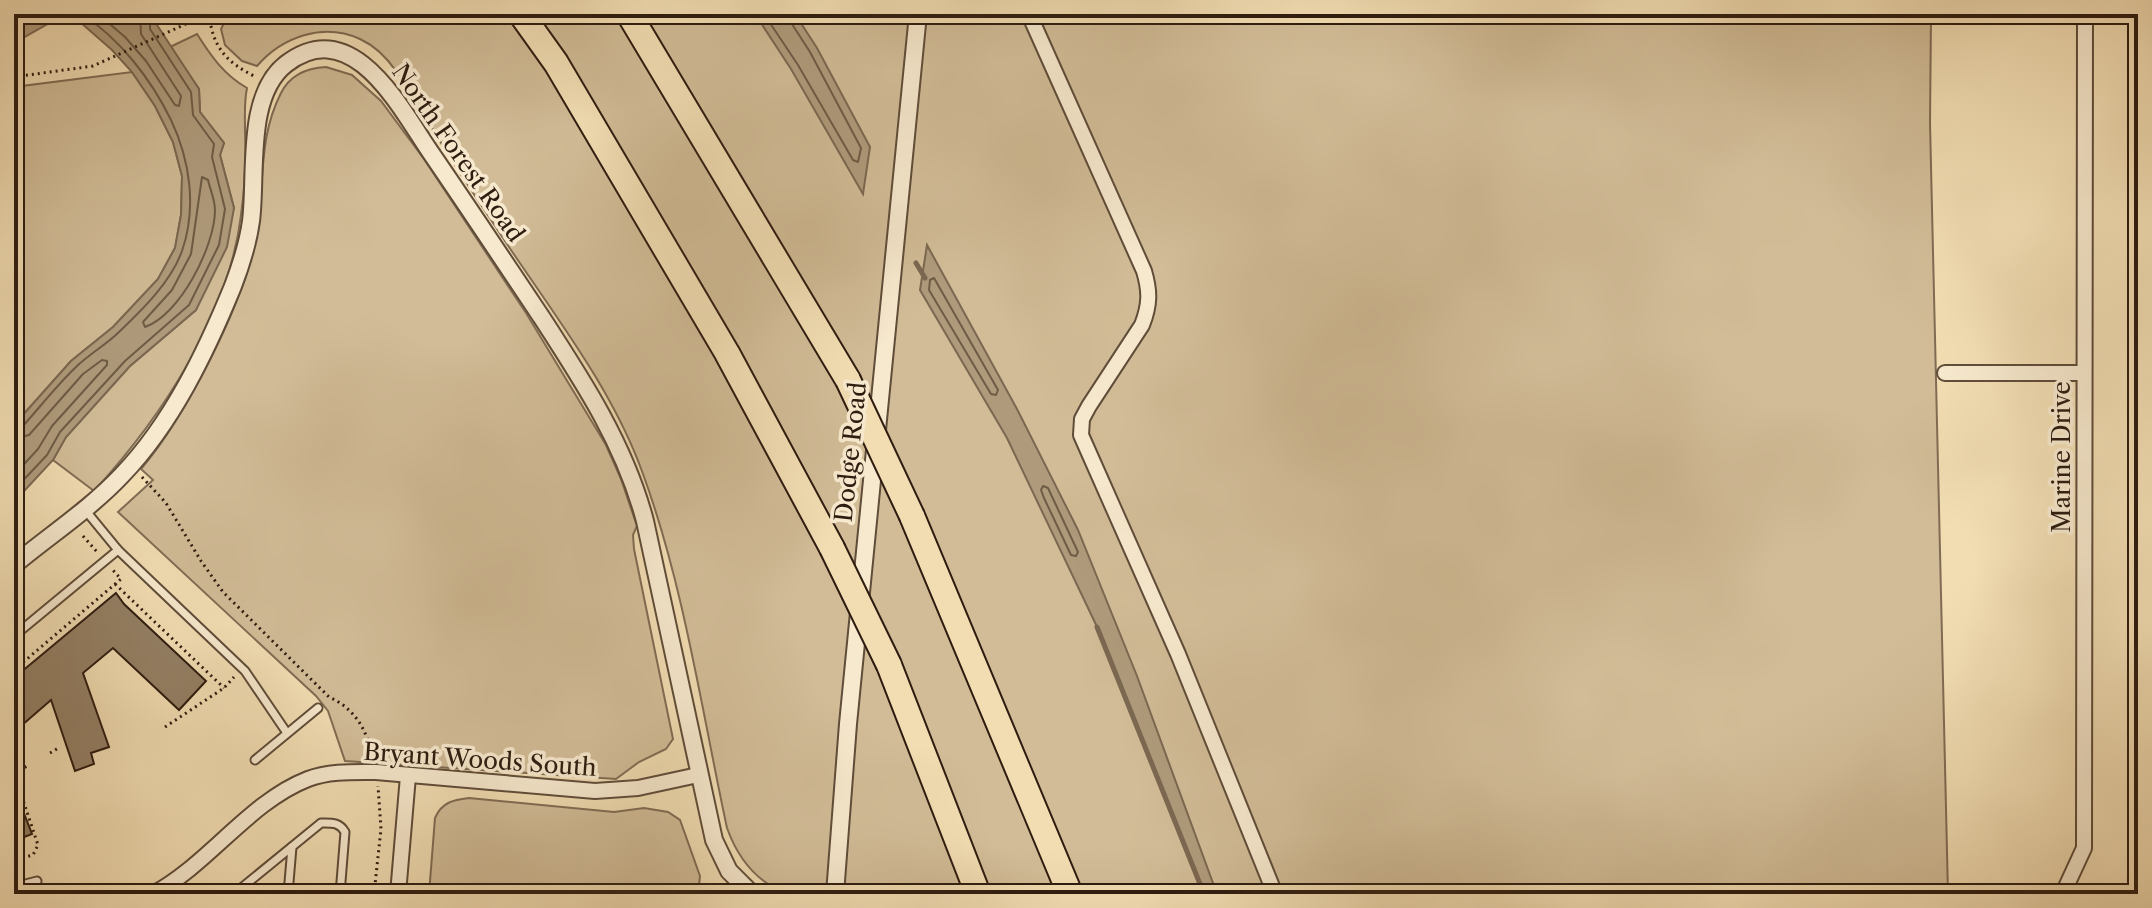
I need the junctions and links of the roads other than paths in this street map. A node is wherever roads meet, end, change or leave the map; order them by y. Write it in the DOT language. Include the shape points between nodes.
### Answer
graph roads {
  1 [pos="521,14"];
  2 [pos="629,14"];
  3 [pos="918,14"];
  4 [pos="1029,14"];
  5 [pos="2085,14"];
  6 [pos="1945,373"];
  7 [pos="2084,373"];
  8 [pos="84,509"];
  9 [pos="118,550"];
  10 [pos="14,565"];
  11 [pos="14,636"];
  12 [pos="318,708"];
  13 [pos="287,733"];
  14 [pos="255,760"];
  15 [pos="698,775"];
  16 [pos="408,776"];
  17 [pos="292,847"];
  18 [pos="37,881"];
  19 [pos="14,887"];
  20 [pos="235,893"];
  21 [pos="153,894"];
  22 [pos="288,894"];
  23 [pos="340,894"];
  24 [pos="398,894"];
  25 [pos="752,894"];
  26 [pos="835,894"];
  27 [pos="978,894"];
  28 [pos="1070,894"];
  29 [pos="1275,894"];
  30 [pos="2070,894"];
  1 -- 27 [label="highway, bridge" via="556,63 727,353 832,548 889,665"];
  2 -- 28 [label="highway, bridge" via="848,380 912,516"];
  3 -- 26 [label="street, Dodge Road"];
  4 -- 29 [label="street" via="1150,291 1142,325 1089,406 1081,435 1178,654"];
  5 -- 7 [label="street, Marine Drive"];
  6 -- 7 [label="street"];
  7 -- 30 [label="street, Marine Drive" via="2084,848 2066,887"];
  8 -- 9 [label="lane"];
  8 -- 10 [label="street, North Forest Road"];
  8 -- 15 [label="street, North Forest Road" via="131,466 155,435 222,311 251,221 259,110 269,84 286,64 311,52 356,58 408,119 616,439 645,521"];
  9 -- 11 [label="lane"];
  9 -- 13 [label="lane" via="245,671"];
  12 -- 13 [label="lane"];
  13 -- 14 [label="lane"];
  15 -- 16 [label="street, Bryant Woods South" via="611,791"];
  15 -- 25 [label="street, North Forest Road" via="718,852"];
  16 -- 21 [label="street, Bryant Woods South" via="349,772 298,784"];
  16 -- 24 [label="street"];
  17 -- 20 [label="lane"];
  17 -- 22 [label="lane"];
  17 -- 23 [label="lane" via="321,823 341,825 345,832"];
  18 -- 19 [label="lane"];
}
